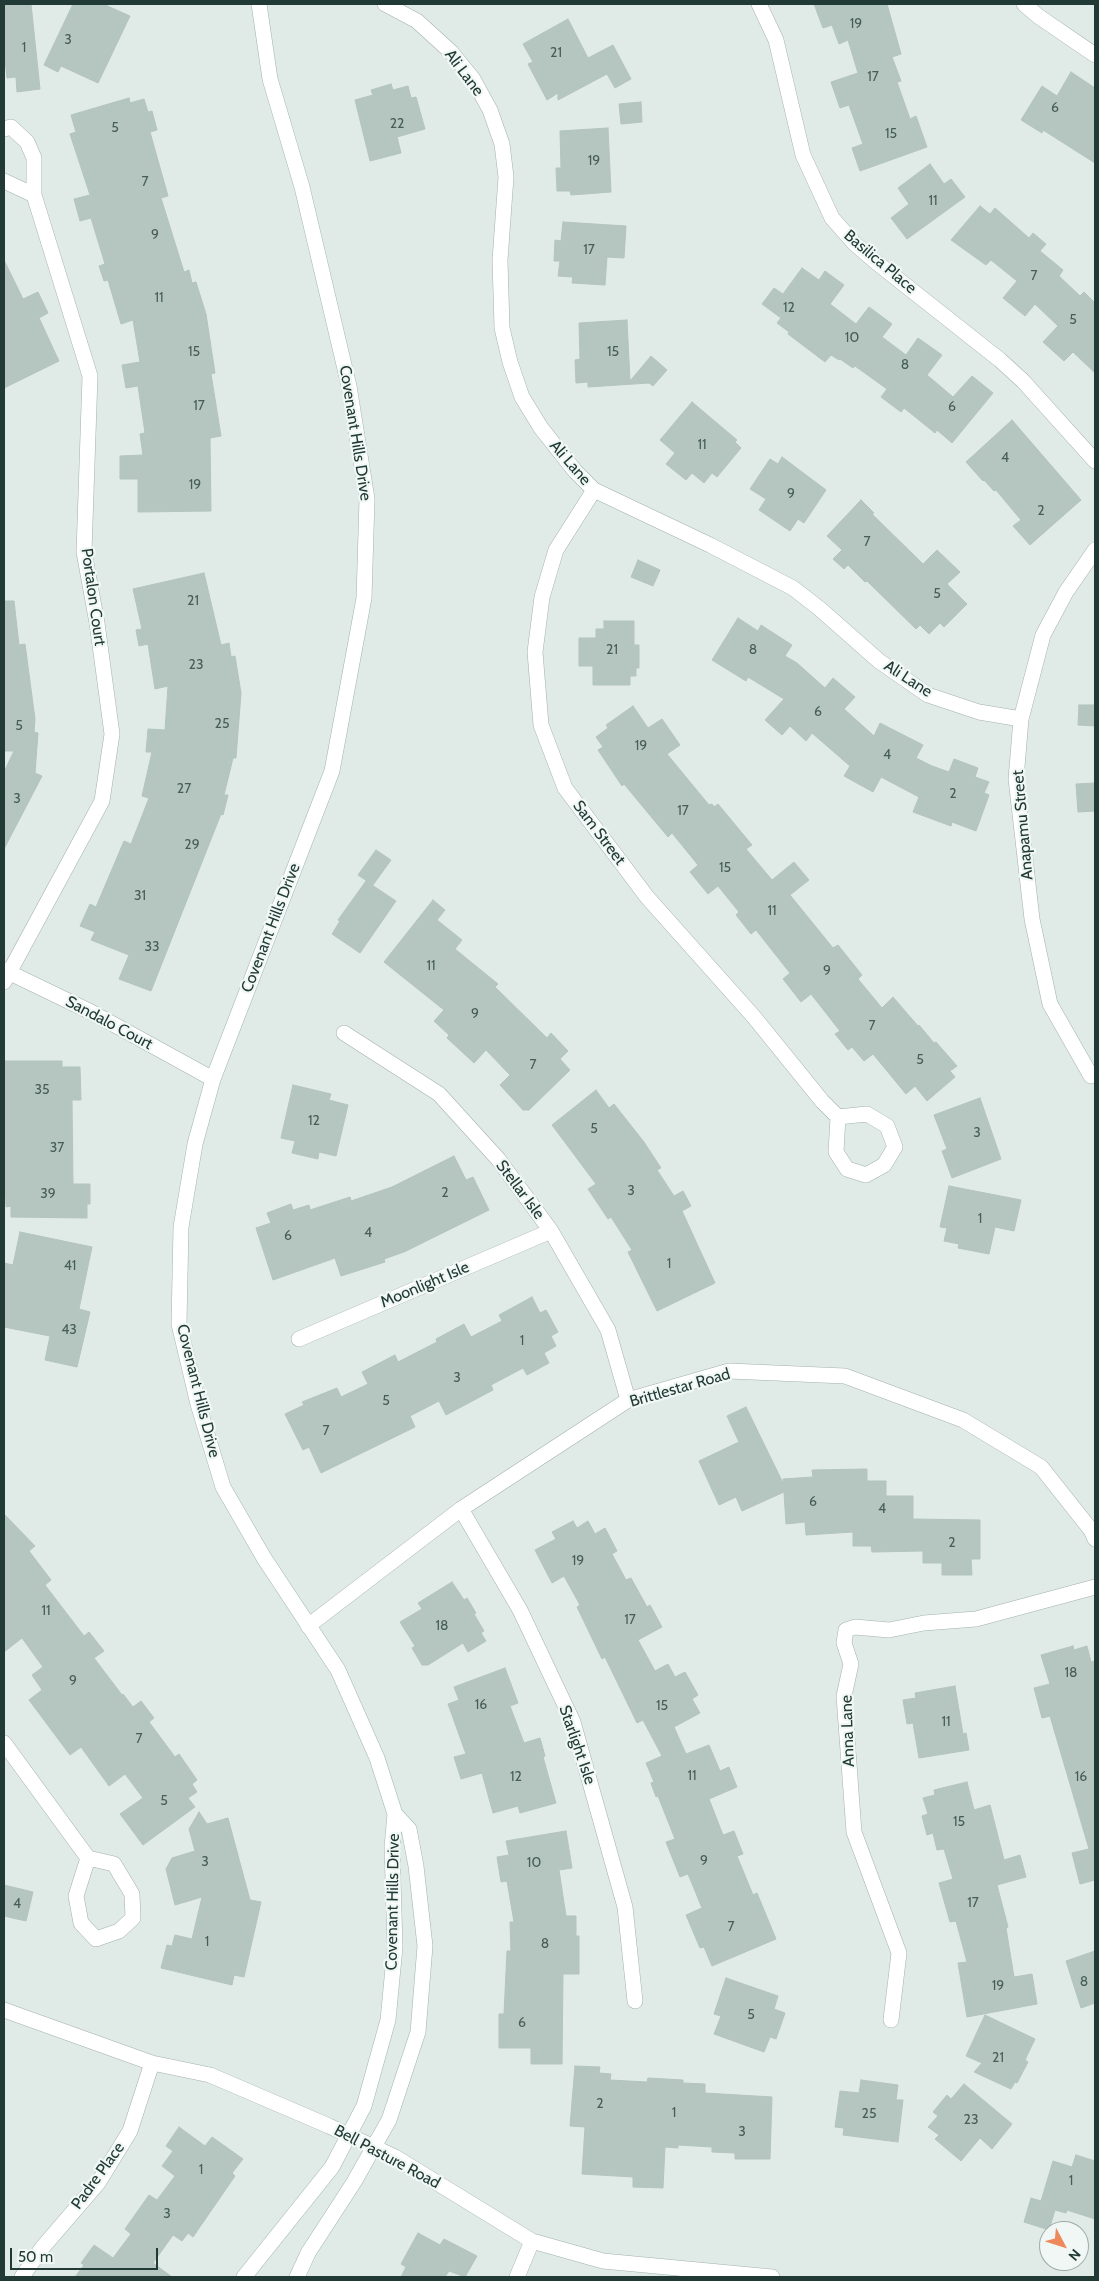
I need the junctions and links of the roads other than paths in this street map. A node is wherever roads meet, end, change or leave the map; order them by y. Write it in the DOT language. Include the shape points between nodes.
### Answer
graph roads {
  1 [pos="259,4"];
  2 [pos="385,4"];
  3 [pos="759,4"];
  4 [pos="1024,4"];
  5 [pos="1095,55"];
  6 [pos="4,129"];
  7 [pos="4,182"];
  8 [pos="34,195"];
  9 [pos="1095,461"];
  10 [pos="594,490"];
  11 [pos="1095,550"];
  12 [pos="1021,719"];
  13 [pos="5,975"];
  14 [pos="344,1033"];
  15 [pos="1091,1076"];
  16 [pos="213,1079"];
  17 [pos="838,1117"];
  18 [pos="551,1231"];
  19 [pos="299,1339"];
  20 [pos="628,1400"];
  21 [pos="461,1509"];
  22 [pos="1095,1539"];
  23 [pos="1095,1587"];
  24 [pos="308,1626"];
  25 [pos="5,1747"];
  26 [pos="395,1814"];
  27 [pos="88,1858"];
  28 [pos="635,2001"];
  29 [pos="4,2010"];
  30 [pos="891,2020"];
  31 [pos="152,2063"];
  32 [pos="349,2135"];
  33 [pos="374,2148"];
  34 [pos="532,2241"];
  35 [pos="22,2277"];
  36 [pos="244,2277"];
  37 [pos="297,2277"];
  38 [pos="517,2277"];
  39 [pos="772,2277"];
  1 -- 16 [label="street, Covenant Hills Drive" via="270,79 302,187 349,386 367,499 364,598 332,770"];
  2 -- 10 [label="street, Ali Lane" via="417,21 451,52 473,79 490,110 502,144 506,177 500,260 502,328 510,362 522,397 541,428"];
  3 -- 9 [label="street, Basilica Place" via="776,40 802,156 832,218 869,256 1000,360"];
  4 -- 5 [label="street"];
  6 -- 8 [label="street, Portalon Court" via="11,127 27,142 34,158"];
  7 -- 8 [label="street"];
  8 -- 13 [label="street, Portalon Court" via="90,376 84,552 112,734 102,801"];
  10 -- 12 [label="street, Ali Lane" via="793,588 879,661 928,695 979,712"];
  10 -- 17 [label="street, Sam Street" via="556,550 542,596 535,652 541,725 565,788 647,897"];
  11 -- 12 [label="street, Anapamu Street" via="1066,592 1043,635"];
  12 -- 15 [label="street, Anapamu Street" via="1016,779 1032,919 1050,1004"];
  13 -- 16 [label="street, Sandalo Court" via="92,1012"];
  14 -- 18 [label="street, Stellar Isle" via="439,1094 498,1159"];
  16 -- 24 [label="street, Covenant Hills Drive" via="196,1144 181,1227 179,1324 198,1404 223,1487"];
  17 -- 17 [label="street" via="867,1114 887,1126 895,1147 884,1164 866,1175 847,1169 836,1152"];
  18 -- 19 [label="street, Moonlight Isle"];
  18 -- 20 [label="street, Stellar Isle" via="608,1330"];
  20 -- 21 [label="street, Brittlestar Road"];
  20 -- 22 [label="street, Brittlestar Road" via="729,1371 845,1376 964,1420 1041,1467"];
  21 -- 24 [label="street, Brittlestar Road"];
  21 -- 28 [label="street, Starlight Isle" via="520,1610 573,1722 625,1907"];
  23 -- 30 [label="street, Anna Lane" via="976,1619 924,1623 889,1630 855,1627 846,1630 844,1643 851,1664 844,1696 854,1832 899,1953"];
  24 -- 26 [label="street, Covenant Hills Drive" via="338,1670 378,1758"];
  25 -- 27 [label="street"];
  26 -- 32 [label="street, Covenant Hills Drive" via="392,1847 395,1947 388,2020 364,2106"];
  26 -- 33 [label="street, Covenant Hills Drive" via="409,1829 425,1946 418,2032 389,2120"];
  27 -- 27 [label="street" via="114,1864 132,1894 133,1918 118,1931 96,1939 81,1923 76,1896"];
  29 -- 31 [label="street, Bell Pasture Road"];
  31 -- 32 [label="street, Bell Pasture Road" via="210,2075"];
  31 -- 35 [label="street, Padre Place" via="130,2131 98,2183 42,2248"];
  32 -- 33 [label="street, Bell Pasture Road"];
  32 -- 36 [label="street, Covenant Hills Drive" via="332,2168"];
  33 -- 34 [label="street, Bell Pasture Road" via="395,2157"];
  33 -- 37 [label="street, Covenant Hills Drive" via="308,2253"];
  34 -- 38 [label="street"];
  34 -- 39 [label="street, Bell Pasture Road" via="604,2261"];
}
